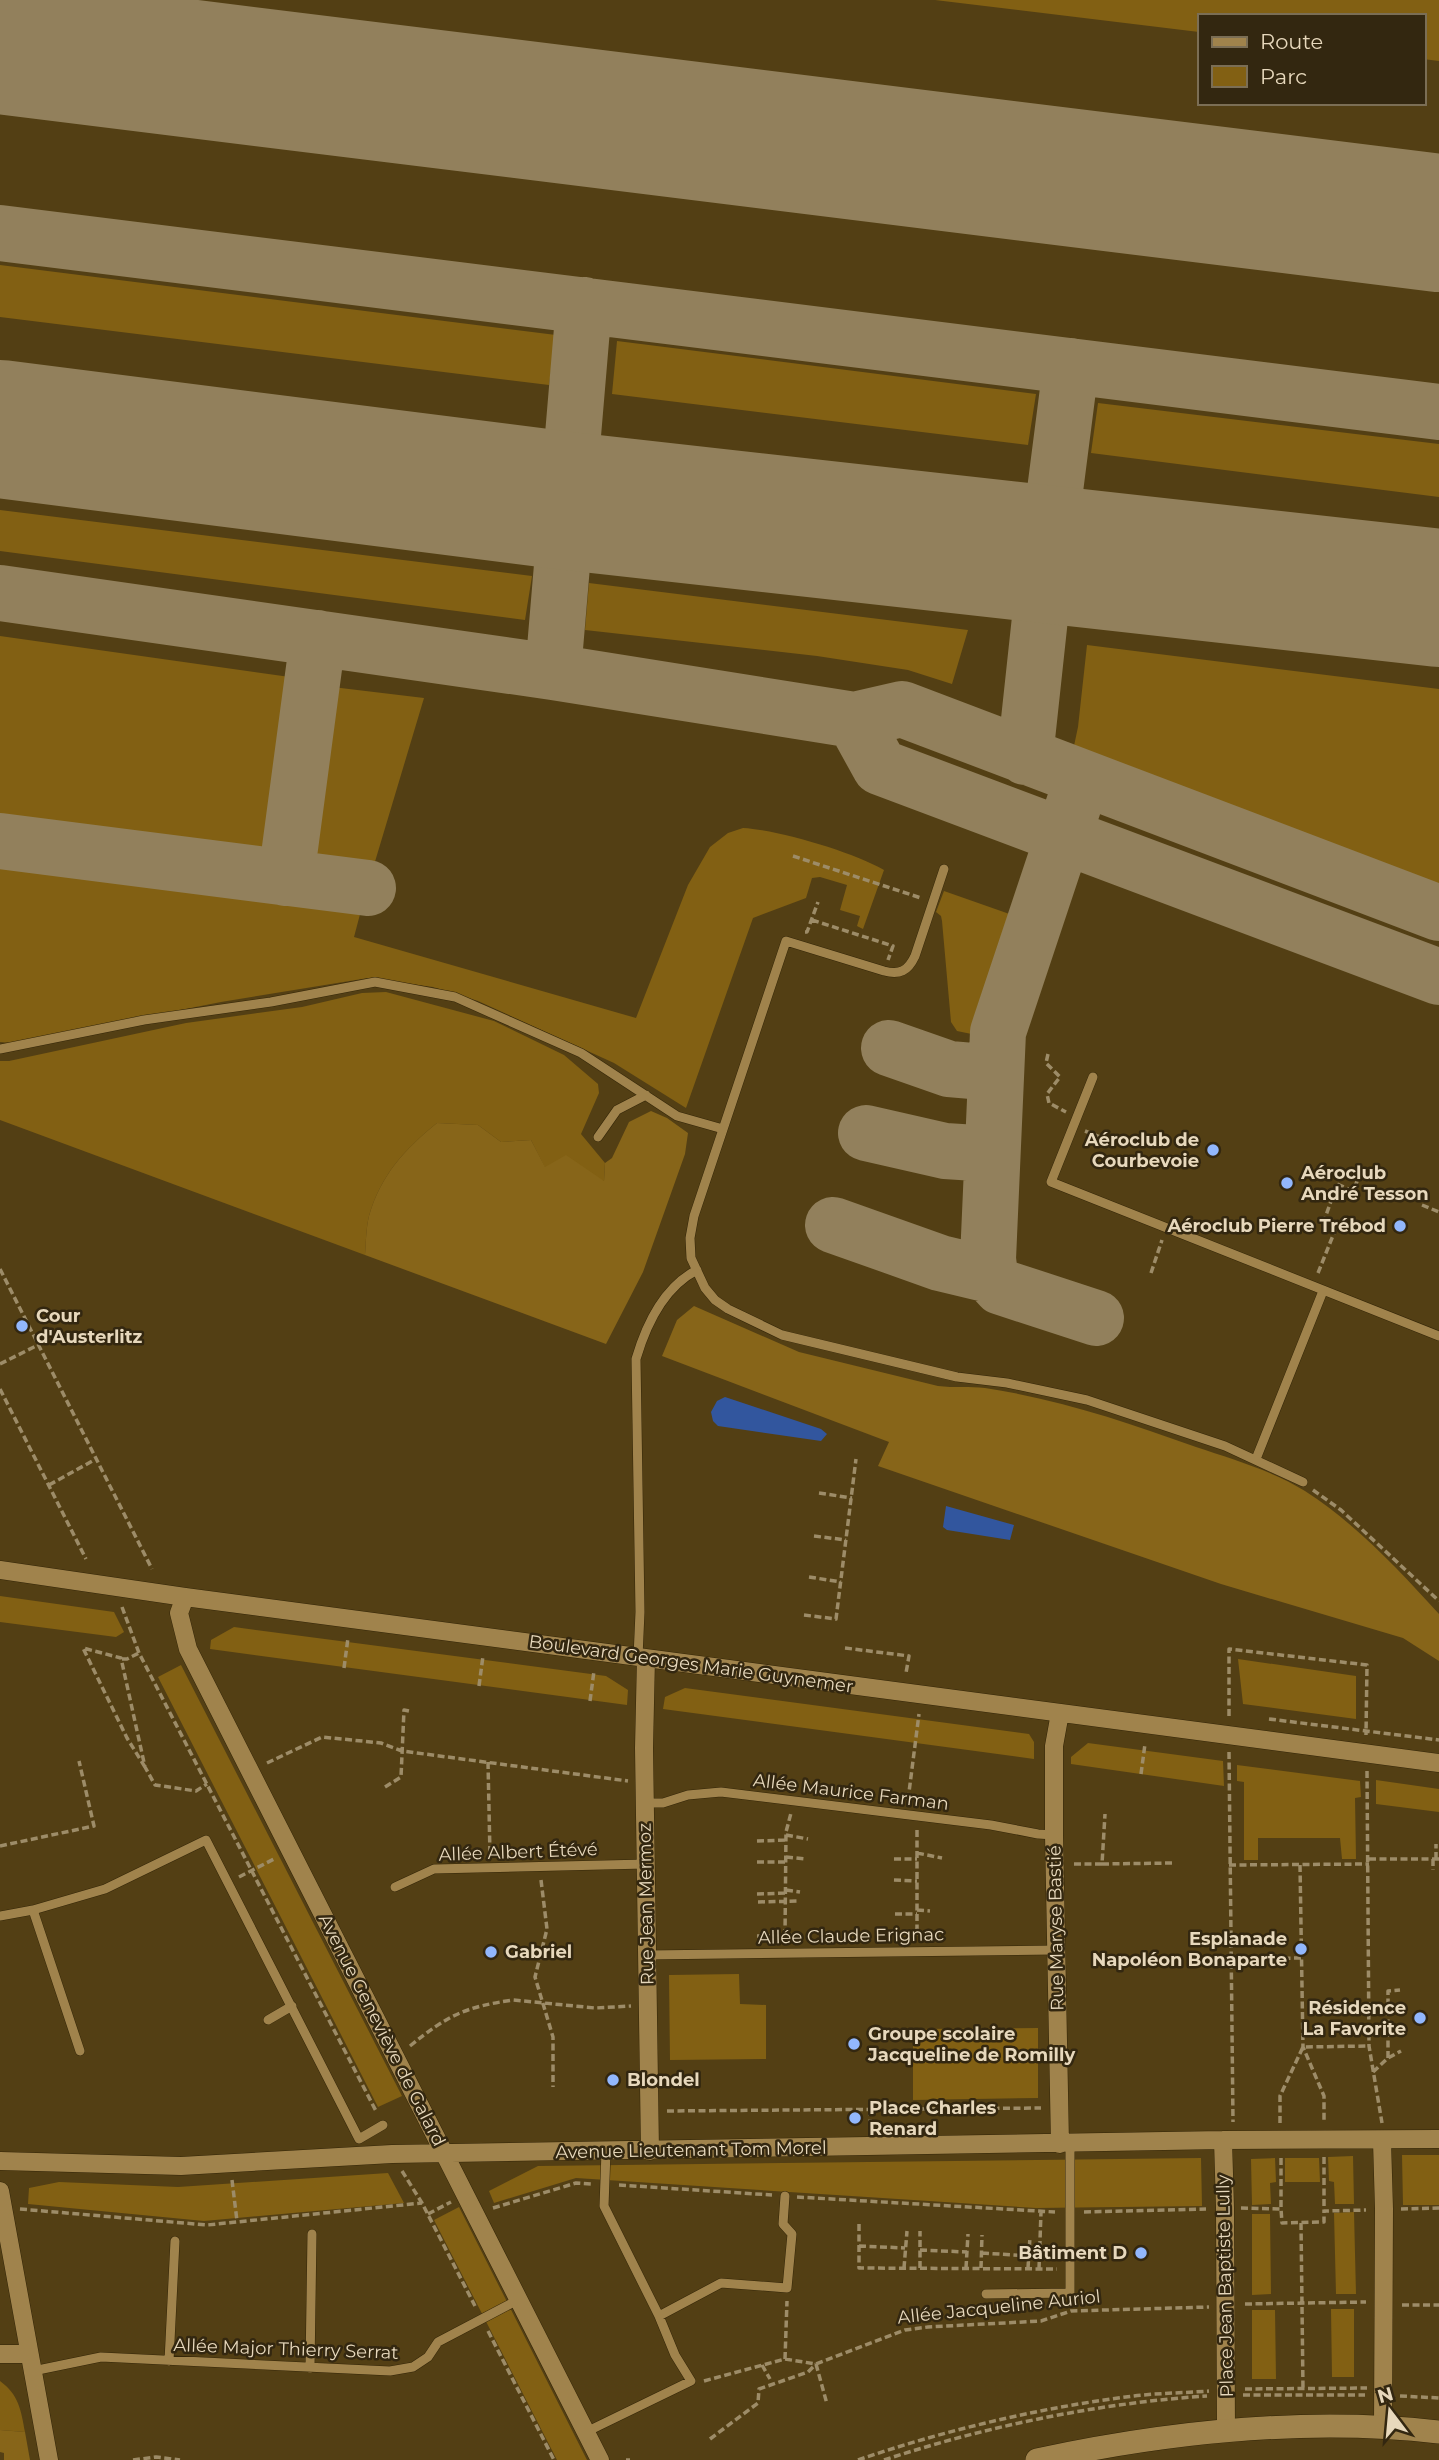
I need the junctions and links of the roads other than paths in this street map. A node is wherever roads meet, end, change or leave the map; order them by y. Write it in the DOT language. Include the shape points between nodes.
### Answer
graph roads {
  1 [pos="944,869"];
  2 [pos="0,1049"];
  3 [pos="1093,1077"];
  4 [pos="646,1096"];
  5 [pos="723,1129"];
  6 [pos="598,1137"];
  7 [pos="697,1270"];
  8 [pos="1324,1291"];
  9 [pos="1439,1336"];
  10 [pos="1256,1459"];
  11 [pos="1303,1482"];
  12 [pos="0,1570"];
  13 [pos="185,1597"];
  14 [pos="642,1657"];
  15 [pos="1060,1713"];
  16 [pos="1439,1763"];
  17 [pos="645,1803"];
  18 [pos="1054,1835"];
  19 [pos="646,1864"];
  20 [pos="395,1887"];
  21 [pos="33,1910"];
  22 [pos="0,1916"];
  23 [pos="1056,1950"];
  24 [pos="647,1955"];
  25 [pos="292,2006"];
  26 [pos="268,2020"];
  27 [pos="80,2051"];
  28 [pos="383,2125"];
  29 [pos="1439,2139"];
  30 [pos="1231,2140"];
  31 [pos="1382,2141"];
  32 [pos="1067,2149"];
  33 [pos="650,2151"];
  34 [pos="606,2152"];
  35 [pos="445,2155"];
  36 [pos="0,2161"];
  37 [pos="0,2191"];
  38 [pos="785,2196"];
  39 [pos="312,2234"];
  40 [pos="175,2241"];
  41 [pos="986,2294"];
  42 [pos="514,2303"];
  43 [pos="659,2316"];
  44 [pos="0,2354"];
  45 [pos="169,2361"];
  46 [pos="30,2363"];
  47 [pos="310,2368"];
  48 [pos="1383,2428"];
  49 [pos="1226,2431"];
  50 [pos="586,2432"];
  51 [pos="1439,2432"];
  52 [pos="49,2460"];
  53 [pos="600,2460"];
  54 [pos="1037,2460"];
  1 -- 5 [label="lane" via="909,968 894,974 786,941"];
  2 -- 4 [label="lane" via="375,982 455,997 581,1053"];
  3 -- 8 [label="lane" via="1051,1182"];
  4 -- 5 [label="lane" via="677,1116"];
  4 -- 6 [label="lane" via="617,1111"];
  5 -- 7 [label="lane" via="694,1216 691,1258"];
  7 -- 10 [label="lane" via="715,1300 782,1335 957,1377 1087,1400"];
  7 -- 14 [label="lane" via="678,1281 662,1303 636,1359"];
  8 -- 9 [label="lane"];
  8 -- 10 [label="lane"];
  10 -- 11 [label="lane"];
  12 -- 13 [label="street, Boulevard Georges Marie Guynemer"];
  13 -- 14 [label="street, Boulevard Georges Marie Guynemer"];
  13 -- 35 [label="street, Avenue Geneviève de Galard" via="179,1613 188,1649"];
  14 -- 15 [label="street, Boulevard Georges Marie Guynemer"];
  14 -- 17 [label="street, Rue Jean Mermoz"];
  15 -- 16 [label="street, Boulevard Georges Marie Guynemer"];
  15 -- 18 [label="street, Rue Maryse Bastié" via="1054,1746"];
  17 -- 18 [label="lane, Allée Maurice Farman" via="721,1792"];
  17 -- 19 [label="street, Rue Jean Mermoz"];
  18 -- 23 [label="street, Rue Maryse Bastié"];
  19 -- 20 [label="lane, Allée Albert Étévé" via="434,1869"];
  19 -- 24 [label="street, Rue Jean Mermoz"];
  21 -- 22 [label="lane"];
  21 -- 25 [label="lane" via="105,1889 206,1840"];
  21 -- 27 [label="lane"];
  23 -- 24 [label="lane, Allée Claude Erignac"];
  23 -- 32 [label="street, Rue Maryse Bastié" via="1061,2108"];
  24 -- 33 [label="street, Rue Jean Mermoz"];
  25 -- 26 [label="lane"];
  25 -- 28 [label="lane" via="359,2139"];
  29 -- 31 [label="street, Avenue Lieutenant Tom Morel"];
  30 -- 31 [label="street, Avenue Lieutenant Tom Morel"];
  30 -- 32 [label="street, Avenue Lieutenant Tom Morel"];
  30 -- 49 [label="street, Place Jean Baptiste Lully" via="1225,2208"];
  31 -- 48 [label="street"];
  32 -- 33 [label="street, Avenue Lieutenant Tom Morel"];
  32 -- 41 [label="lane" via="1070,2293"];
  33 -- 34 [label="street, Avenue Lieutenant Tom Morel"];
  34 -- 35 [label="street, Avenue Lieutenant Tom Morel"];
  34 -- 43 [label="lane" via="604,2206"];
  35 -- 36 [label="street, Avenue Lieutenant Tom Morel" via="181,2166"];
  35 -- 42 [label="street, Avenue Geneviève de Galard"];
  37 -- 46 [label="street"];
  38 -- 43 [label="lane" via="783,2224 792,2234 787,2288 721,2283"];
  39 -- 47 [label="lane"];
  40 -- 45 [label="lane"];
  42 -- 47 [label="lane, Allée Major Thierry Serrat" via="438,2342 428,2357 413,2367 390,2371"];
  42 -- 50 [label="street, Avenue Geneviève de Galard"];
  43 -- 50 [label="lane" via="691,2381"];
  44 -- 46 [label="street"];
  45 -- 46 [label="lane, Allée Major Thierry Serrat" via="102,2357"];
  45 -- 47 [label="lane, Allée Major Thierry Serrat"];
  46 -- 52 [label="street"];
  48 -- 49 [label="street"];
  48 -- 51 [label="street"];
  49 -- 54 [label="street"];
  50 -- 53 [label="street, Avenue Geneviève de Galard"];
}
